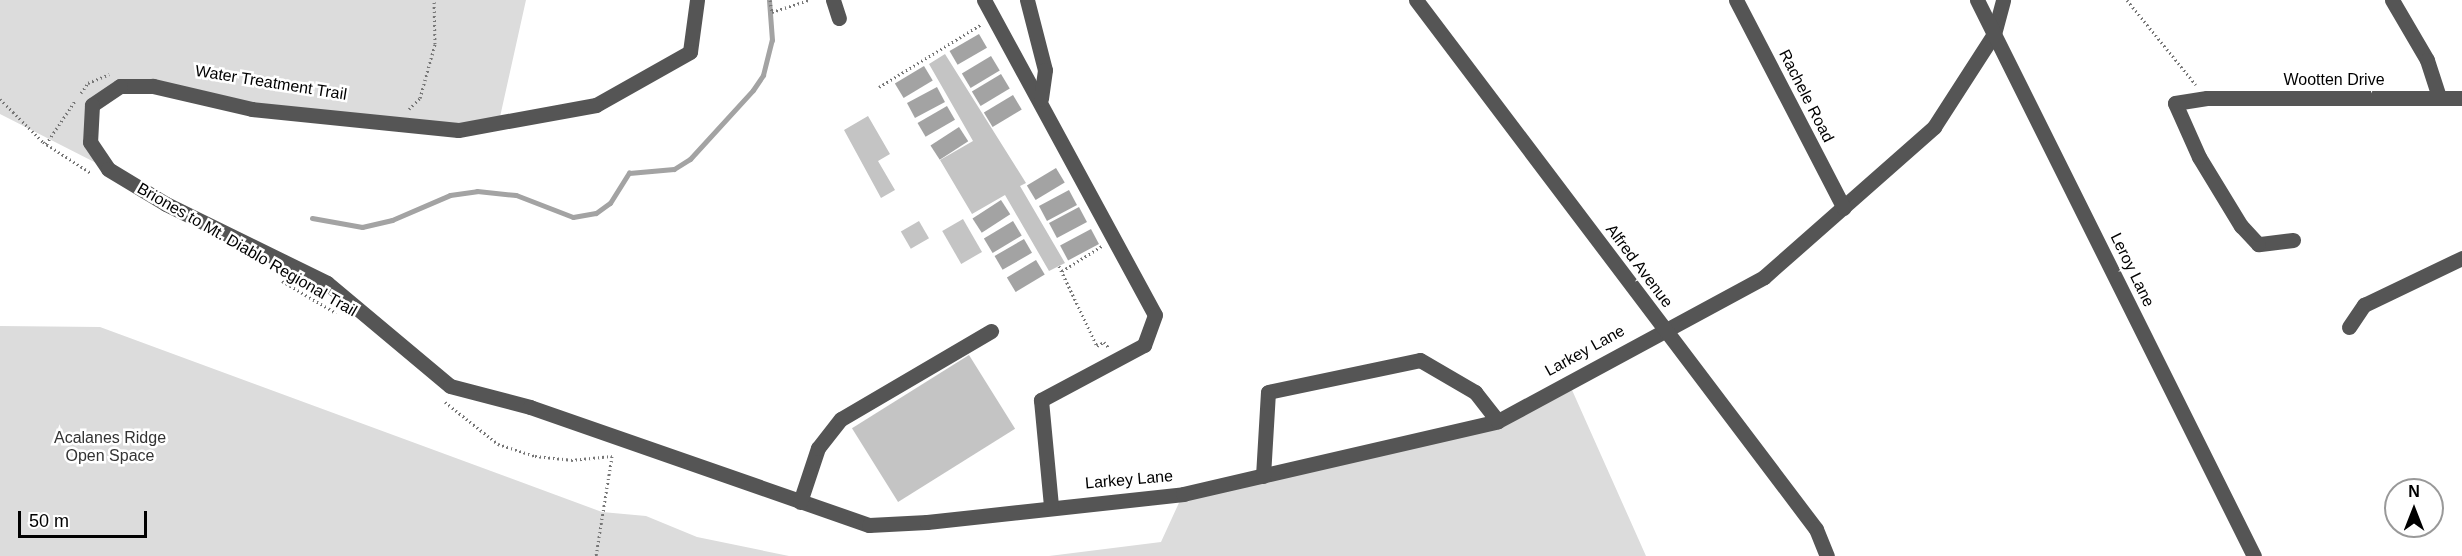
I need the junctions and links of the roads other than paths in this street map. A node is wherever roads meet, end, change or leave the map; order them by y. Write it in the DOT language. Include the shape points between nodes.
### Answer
graph roads {
  1 [pos="697,0"];
  2 [pos="833,0"];
  3 [pos="984,0"];
  4 [pos="1027,0"];
  5 [pos="1416,0"];
  6 [pos="1736,0"];
  7 [pos="1977,0"];
  8 [pos="2003,0"];
  9 [pos="2392,0"];
  10 [pos="839,18"];
  11 [pos="1994,34"];
  12 [pos="2439,98"];
  13 [pos="2462,98"];
  14 [pos="1041,99"];
  15 [pos="1844,208"];
  16 [pos="2293,240"];
  17 [pos="2462,258"];
  18 [pos="2349,327"];
  19 [pos="1663,328"];
  20 [pos="991,332"];
  21 [pos="1498,421"];
  22 [pos="1263,476"];
  23 [pos="800,502"];
  24 [pos="1051,505"];
  25 [pos="1827,556"];
  26 [pos="2254,556"];
  1 -- 23 [label="street, Larkey Lane" via="690,52 596,105 458,130 262,111 153,86 120,86 92,105 90,142 108,169 166,204 327,283 450,386 530,407"];
  2 -- 10 [label="street"];
  3 -- 14 [label="street"];
  4 -- 14 [label="street" via="1045,70"];
  5 -- 19 [label="street, Alfred Avenue"];
  6 -- 15 [label="street, Rachele Road"];
  7 -- 11 [label="street, Leroy Lane"];
  8 -- 11 [label="street, Larkey Lane"];
  9 -- 12 [label="street" via="2427,60"];
  11 -- 15 [label="street, Larkey Lane" via="1934,127"];
  11 -- 26 [label="street, Leroy Lane"];
  12 -- 13 [label="street, Wootten Drive"];
  12 -- 16 [label="street, Wootten Drive" via="2207,98 2175,103 2221,194 2258,244"];
  14 -- 24 [label="street" via="1155,315 1144,345 1041,400"];
  15 -- 19 [label="street, Larkey Lane" via="1764,277"];
  17 -- 18 [label="street" via="2364,305"];
  19 -- 21 [label="street, Larkey Lane"];
  19 -- 25 [label="street, Alfred Avenue" via="1816,529"];
  20 -- 23 [label="street" via="841,419 818,448"];
  21 -- 22 [label="street, Larkey Lane"];
  21 -- 22 [label="street" via="1475,392 1420,360 1268,392"];
  22 -- 24 [label="street, Larkey Lane" via="1183,494"];
  23 -- 24 [label="street, Larkey Lane" via="869,525"];
}
